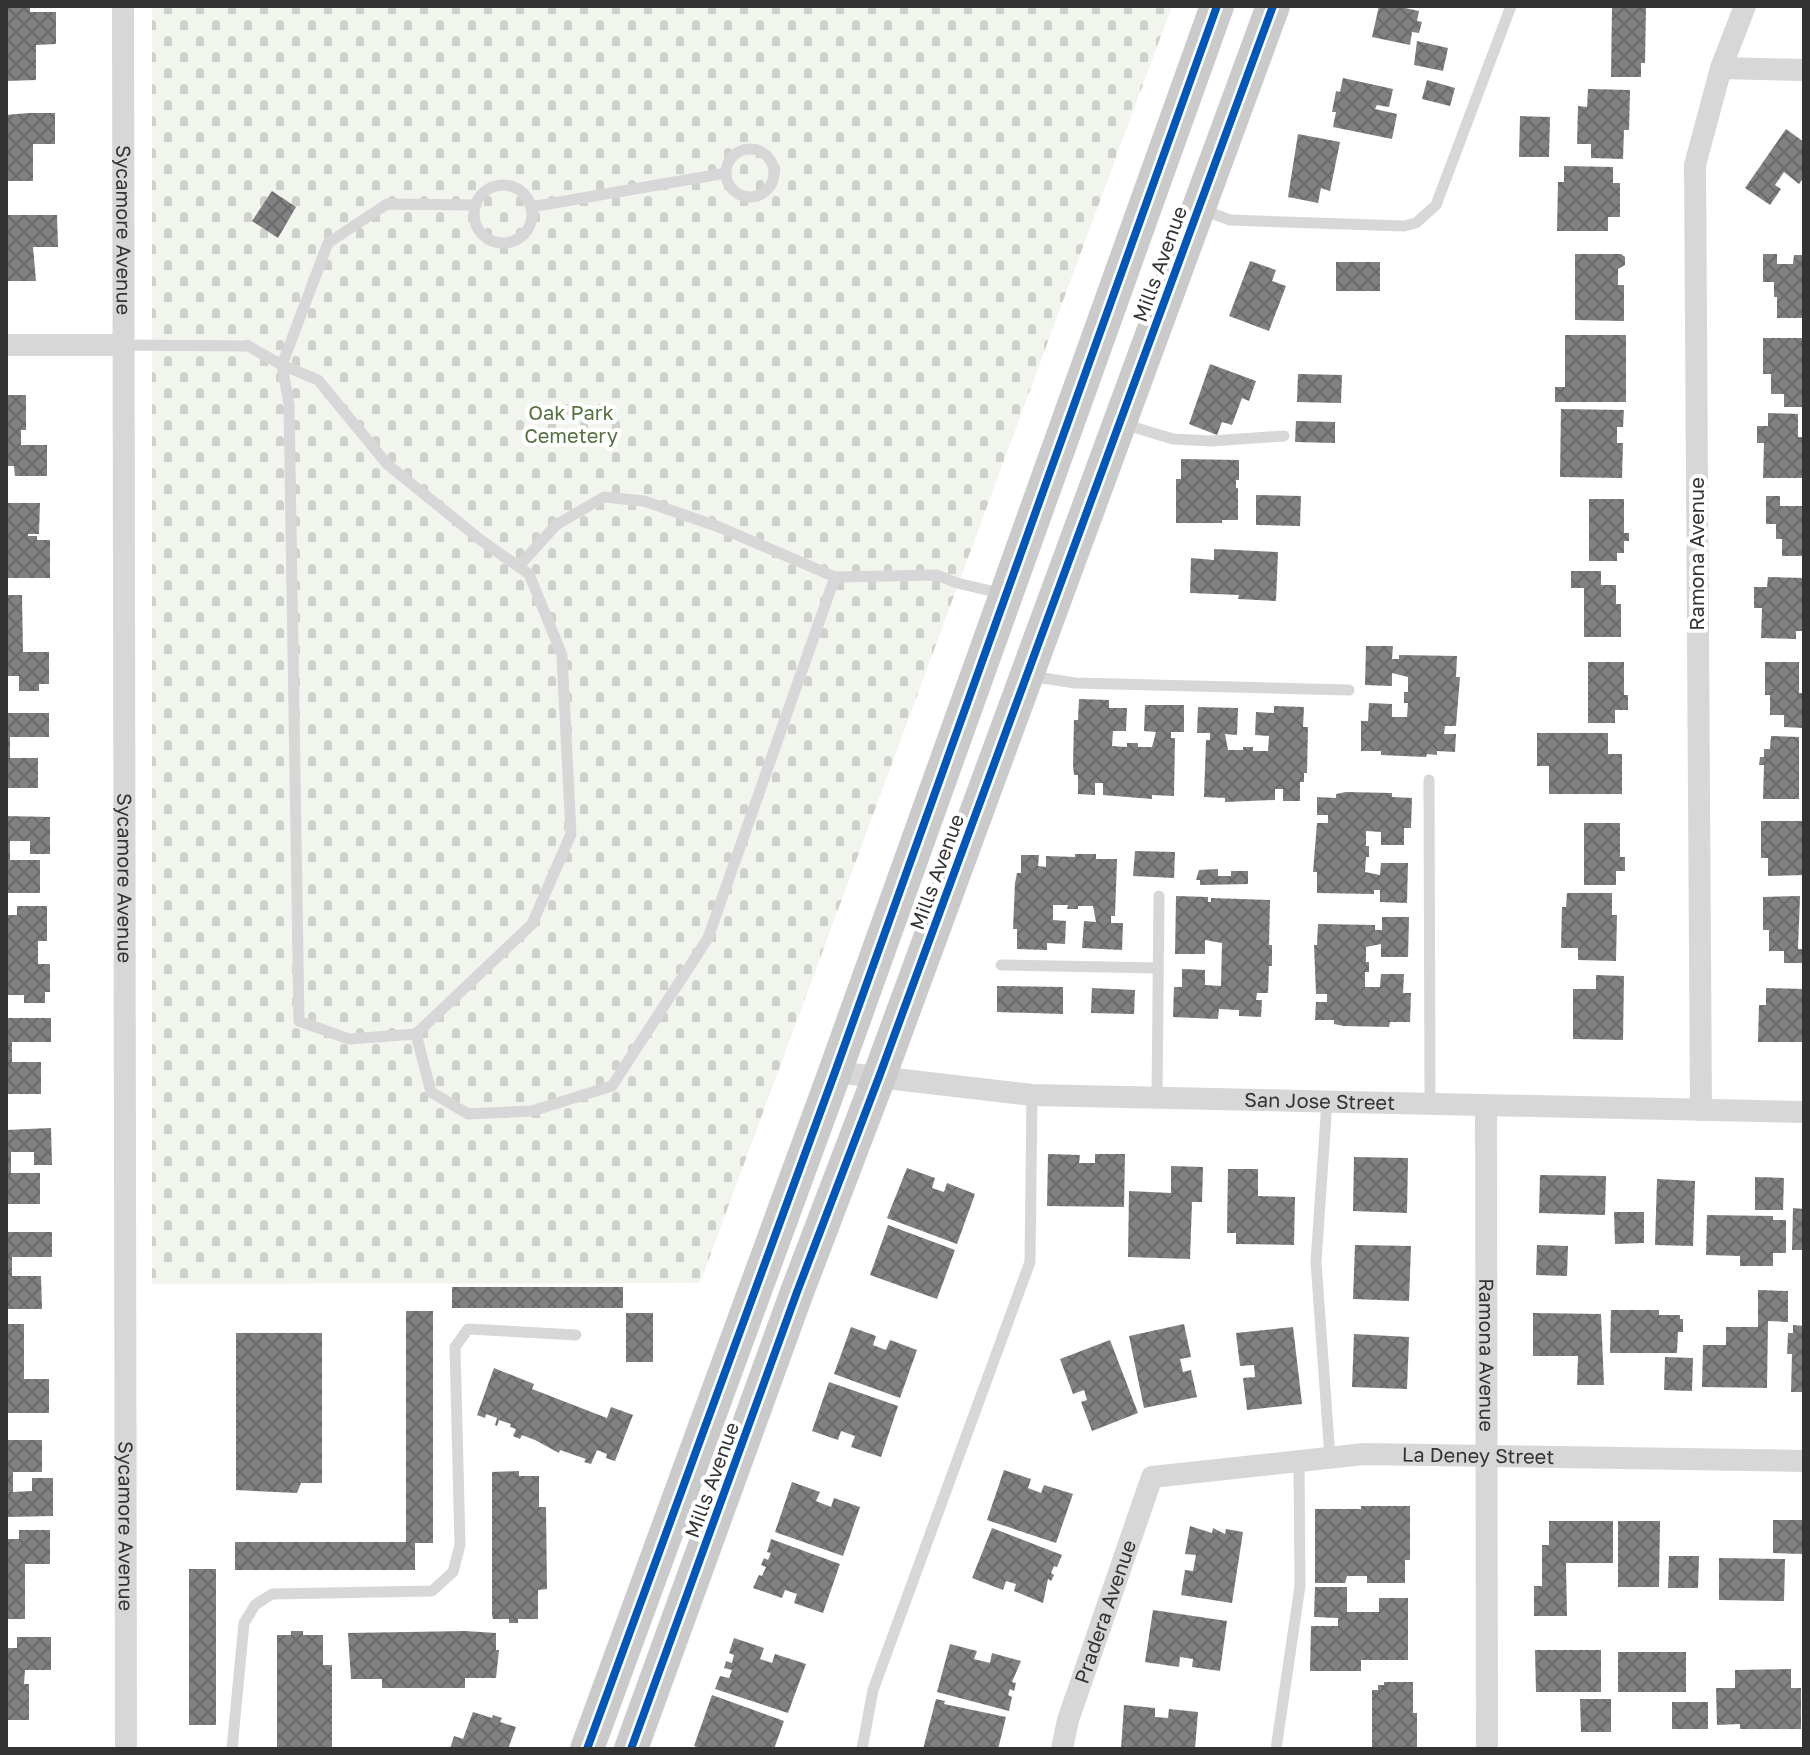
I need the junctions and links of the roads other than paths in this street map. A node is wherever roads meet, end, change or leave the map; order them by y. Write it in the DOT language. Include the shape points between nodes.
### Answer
graph roads {
  1 [pos="123,6"];
  2 [pos="1217,6"];
  3 [pos="1273,6"];
  4 [pos="1511,6"];
  5 [pos="1745,6"];
  6 [pos="1721,68"];
  7 [pos="1804,70"];
  8 [pos="726,173"];
  9 [pos="1150,191"];
  10 [pos="476,205"];
  11 [pos="531,207"];
  12 [pos="1198,208"];
  13 [pos="6,345"];
  14 [pos="123,345"];
  15 [pos="282,365"];
  16 [pos="1119,423"];
  17 [pos="1284,436"];
  18 [pos="519,566"];
  19 [pos="835,577"];
  20 [pos="1006,594"];
  21 [pos="1025,675"];
  22 [pos="1349,690"];
  23 [pos="1429,780"];
  24 [pos="1159,896"];
  25 [pos="1001,965"];
  26 [pos="1158,968"];
  27 [pos="416,1034"];
  28 [pos="835,1072"];
  29 [pos="879,1077"];
  30 [pos="1032,1095"];
  31 [pos="1157,1098"];
  32 [pos="1327,1101"];
  33 [pos="1430,1103"];
  34 [pos="1486,1105"];
  35 [pos="1701,1110"];
  36 [pos="1804,1112"];
  37 [pos="576,1335"];
  38 [pos="1484,1456"];
  39 [pos="1330,1458"];
  40 [pos="1299,1461"];
  41 [pos="1804,1461"];
  42 [pos="1152,1477"];
  43 [pos="126,1749"];
  44 [pos="232,1749"];
  45 [pos="587,1749"];
  46 [pos="631,1749"];
  47 [pos="862,1749"];
  48 [pos="1062,1749"];
  49 [pos="1276,1749"];
  50 [pos="1487,1749"];
  1 -- 14 [label="street, Sycamore Avenue"];
  2 -- 9 [label="main road, Mills Avenue"];
  3 -- 12 [label="main road, Mills Avenue"];
  4 -- 12 [label="lane" via="1436,205 1416,223 1260,223 1230,220"];
  5 -- 6 [label="street, Ramona Avenue"];
  6 -- 7 [label="street"];
  6 -- 35 [label="street, Ramona Avenue" via="1695,165"];
  8 -- 8 [label="lane" via="736,193 751,198 765,193 774,180 774,165 764,153 750,148 735,153"];
  8 -- 11 [label="lane"];
  9 -- 12 [label="main road"];
  9 -- 20 [label="main road, Mills Avenue"];
  10 -- 11 [label="lane" via="494,185 513,186 528,197"];
  10 -- 11 [label="lane" via="478,232 494,243 512,243 527,233 534,215"];
  10 -- 15 [label="lane" via="387,204 328,243"];
  12 -- 16 [label="main road, Mills Avenue"];
  13 -- 14 [label="street"];
  14 -- 15 [label="lane" via="248,346"];
  14 -- 43 [label="street, Sycamore Avenue"];
  15 -- 18 [label="lane" via="318,380 387,464"];
  15 -- 27 [label="lane" via="289,404 299,1021 349,1039"];
  16 -- 17 [label="lane" via="1173,439"];
  16 -- 21 [label="main road, Mills Avenue"];
  18 -- 19 [label="lane" via="556,525 604,497 644,501"];
  18 -- 27 [label="lane" via="529,574 562,655 571,834 532,924"];
  19 -- 20 [label="lane" via="937,575"];
  19 -- 27 [label="lane" via="708,938 612,1086 532,1111 468,1114 431,1092"];
  20 -- 28 [label="main road, Mills Avenue"];
  21 -- 22 [label="lane" via="1075,683"];
  21 -- 29 [label="main road, Mills Avenue"];
  23 -- 33 [label="lane"];
  24 -- 26 [label="lane"];
  25 -- 26 [label="lane"];
  26 -- 31 [label="lane"];
  28 -- 29 [label="street, San Jose Street"];
  28 -- 45 [label="main road, Mills Avenue"];
  29 -- 30 [label="street, San Jose Street"];
  29 -- 46 [label="main road, Mills Avenue"];
  30 -- 31 [label="street, San Jose Street"];
  30 -- 47 [label="lane" via="1030,1262 873,1690"];
  31 -- 32 [label="street, San Jose Street"];
  32 -- 33 [label="street, San Jose Street"];
  32 -- 39 [label="lane" via="1316,1262"];
  33 -- 34 [label="street, San Jose Street"];
  34 -- 35 [label="street, San Jose Street"];
  34 -- 38 [label="street, Ramona Avenue"];
  35 -- 36 [label="street, San Jose Street"];
  37 -- 44 [label="lane" via="468,1329 455,1347 460,1545 453,1572 432,1591 272,1594 255,1605 244,1623"];
  38 -- 39 [label="street, La Deney Street"];
  38 -- 41 [label="street, La Deney Street"];
  38 -- 50 [label="street, Ramona Avenue"];
  39 -- 40 [label="street, La Deney Street"];
  40 -- 42 [label="street, La Deney Street"];
  40 -- 49 [label="lane" via="1300,1586"];
  42 -- 48 [label="street, Pradera Avenue"];
}
